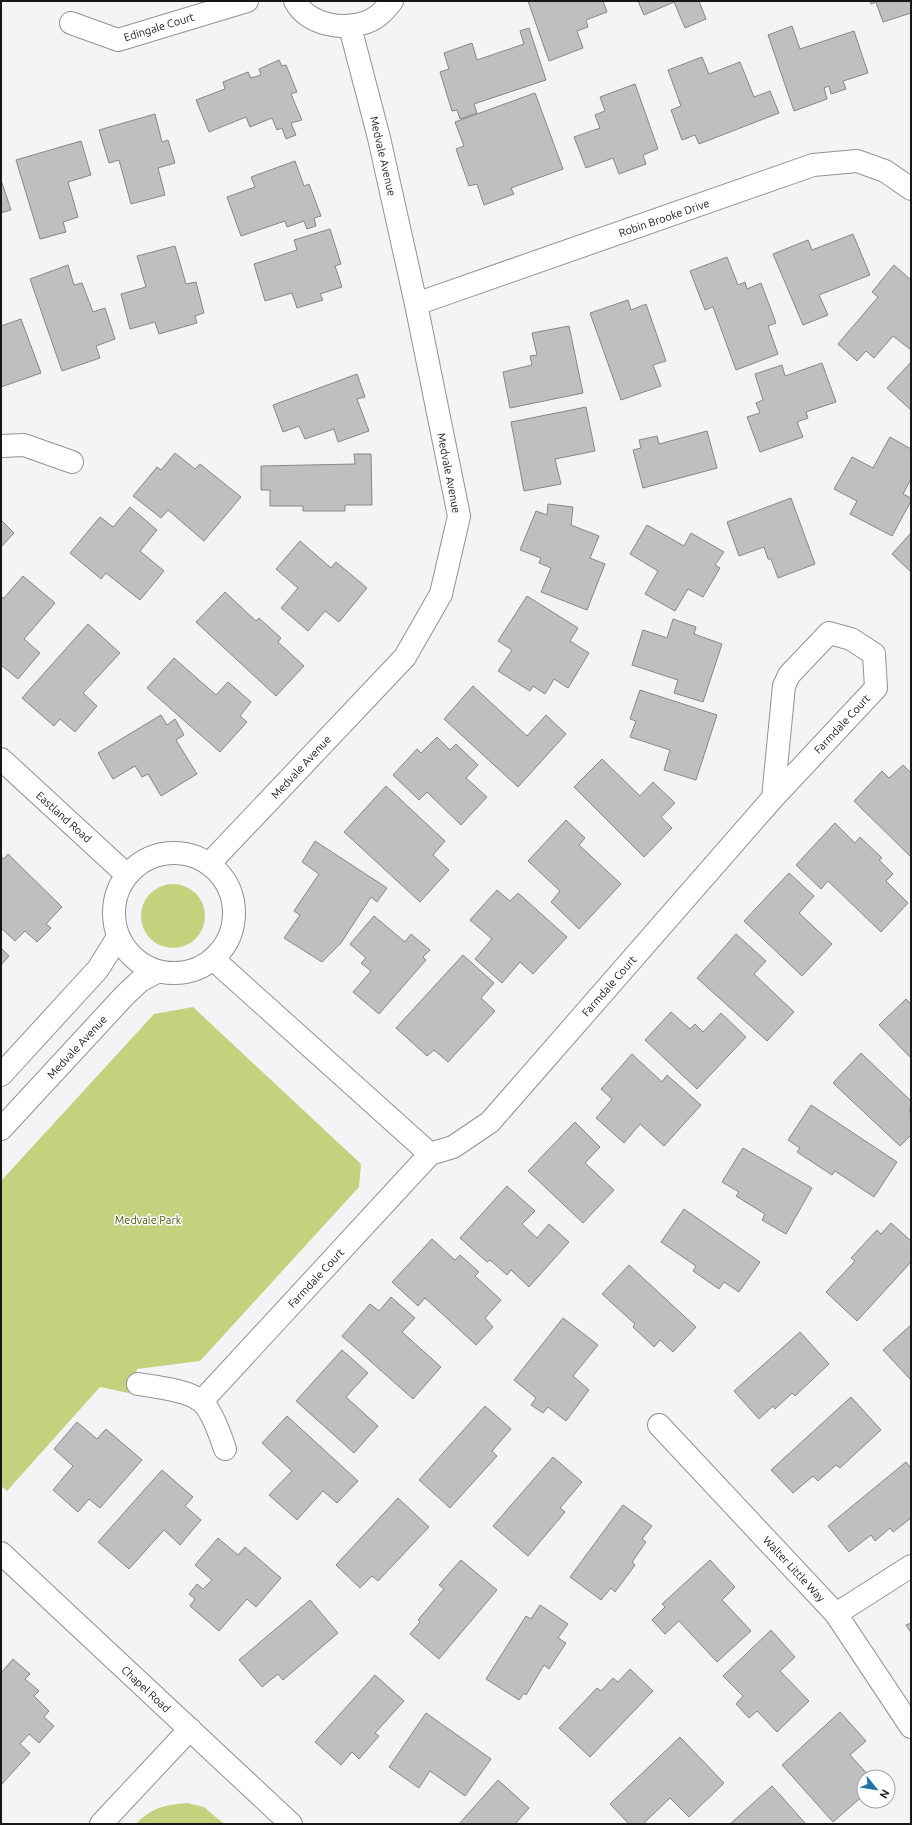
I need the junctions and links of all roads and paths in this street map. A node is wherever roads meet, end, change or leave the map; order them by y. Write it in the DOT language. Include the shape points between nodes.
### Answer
graph roads {
  1 [pos="247,1"];
  2 [pos="295,1"];
  3 [pos="392,1"];
  4 [pos="71,23"];
  5 [pos="350,27"];
  6 [pos="911,189"];
  7 [pos="416,304"];
  8 [pos="1,446"];
  9 [pos="72,462"];
  10 [pos="1,759"];
  11 [pos="773,798"];
  12 [pos="209,864"];
  13 [pos="127,875"];
  14 [pos="118,937"];
  15 [pos="212,959"];
  16 [pos="157,972"];
  17 [pos="1,1075"];
  18 [pos="1,1129"];
  19 [pos="430,1154"];
  20 [pos="138,1384"];
  21 [pos="202,1401"];
  22 [pos="659,1425"];
  23 [pos="225,1449"];
  24 [pos="1,1553"];
  25 [pos="911,1566"];
  26 [pos="836,1614"];
  27 [pos="911,1727"];
  28 [pos="190,1730"];
  29 [pos="101,1824"];
  30 [pos="291,1824"];
  1 -- 4 [label="street, Edingale Court" via="118,40"];
  2 -- 5 [label="street" via="313,18 330,26"];
  3 -- 5 [label="street" via="382,13 367,22"];
  5 -- 7 [label="street, Medvale Avenue" via="379,138"];
  6 -- 7 [label="street, Robin Brooke Drive" via="884,171 857,161 813,166"];
  7 -- 12 [label="street, Medvale Avenue" via="459,516 441,594 404,657"];
  8 -- 9 [label="street" via="24,445"];
  10 -- 13 [label="street, Eastland Road"];
  11 -- 11 [label="street, Farmdale Court" via="876,688 874,654 851,639 829,633 789,675 784,686"];
  11 -- 19 [label="street, Farmdale Court" via="490,1122 453,1147"];
  12 -- 13 [label="street" via="193,856 175,853 157,855 141,862"];
  12 -- 15 [label="street" via="221,877 230,893 234,910 232,929 225,945"];
  13 -- 14 [label="street" via="114,904 114,921"];
  14 -- 16 [label="street" via="127,952 141,965"];
  14 -- 17 [label="street" via="98,969"];
  15 -- 16 [label="street" via="187,972"];
  15 -- 19 [label="street"];
  16 -- 18 [label="street, Medvale Avenue" via="140,981 125,995"];
  19 -- 21 [label="street, Farmdale Court"];
  20 -- 21 [label="street" via="178,1391"];
  21 -- 23 [label="street" via="216,1425"];
  22 -- 26 [label="street, Walter Little Way"];
  24 -- 28 [label="street, Chapel Road"];
  25 -- 26 [label="street"];
  26 -- 27 [label="street, Walter Little Way"];
  28 -- 29 [label="street"];
  28 -- 30 [label="street, Chapel Road"];
}
